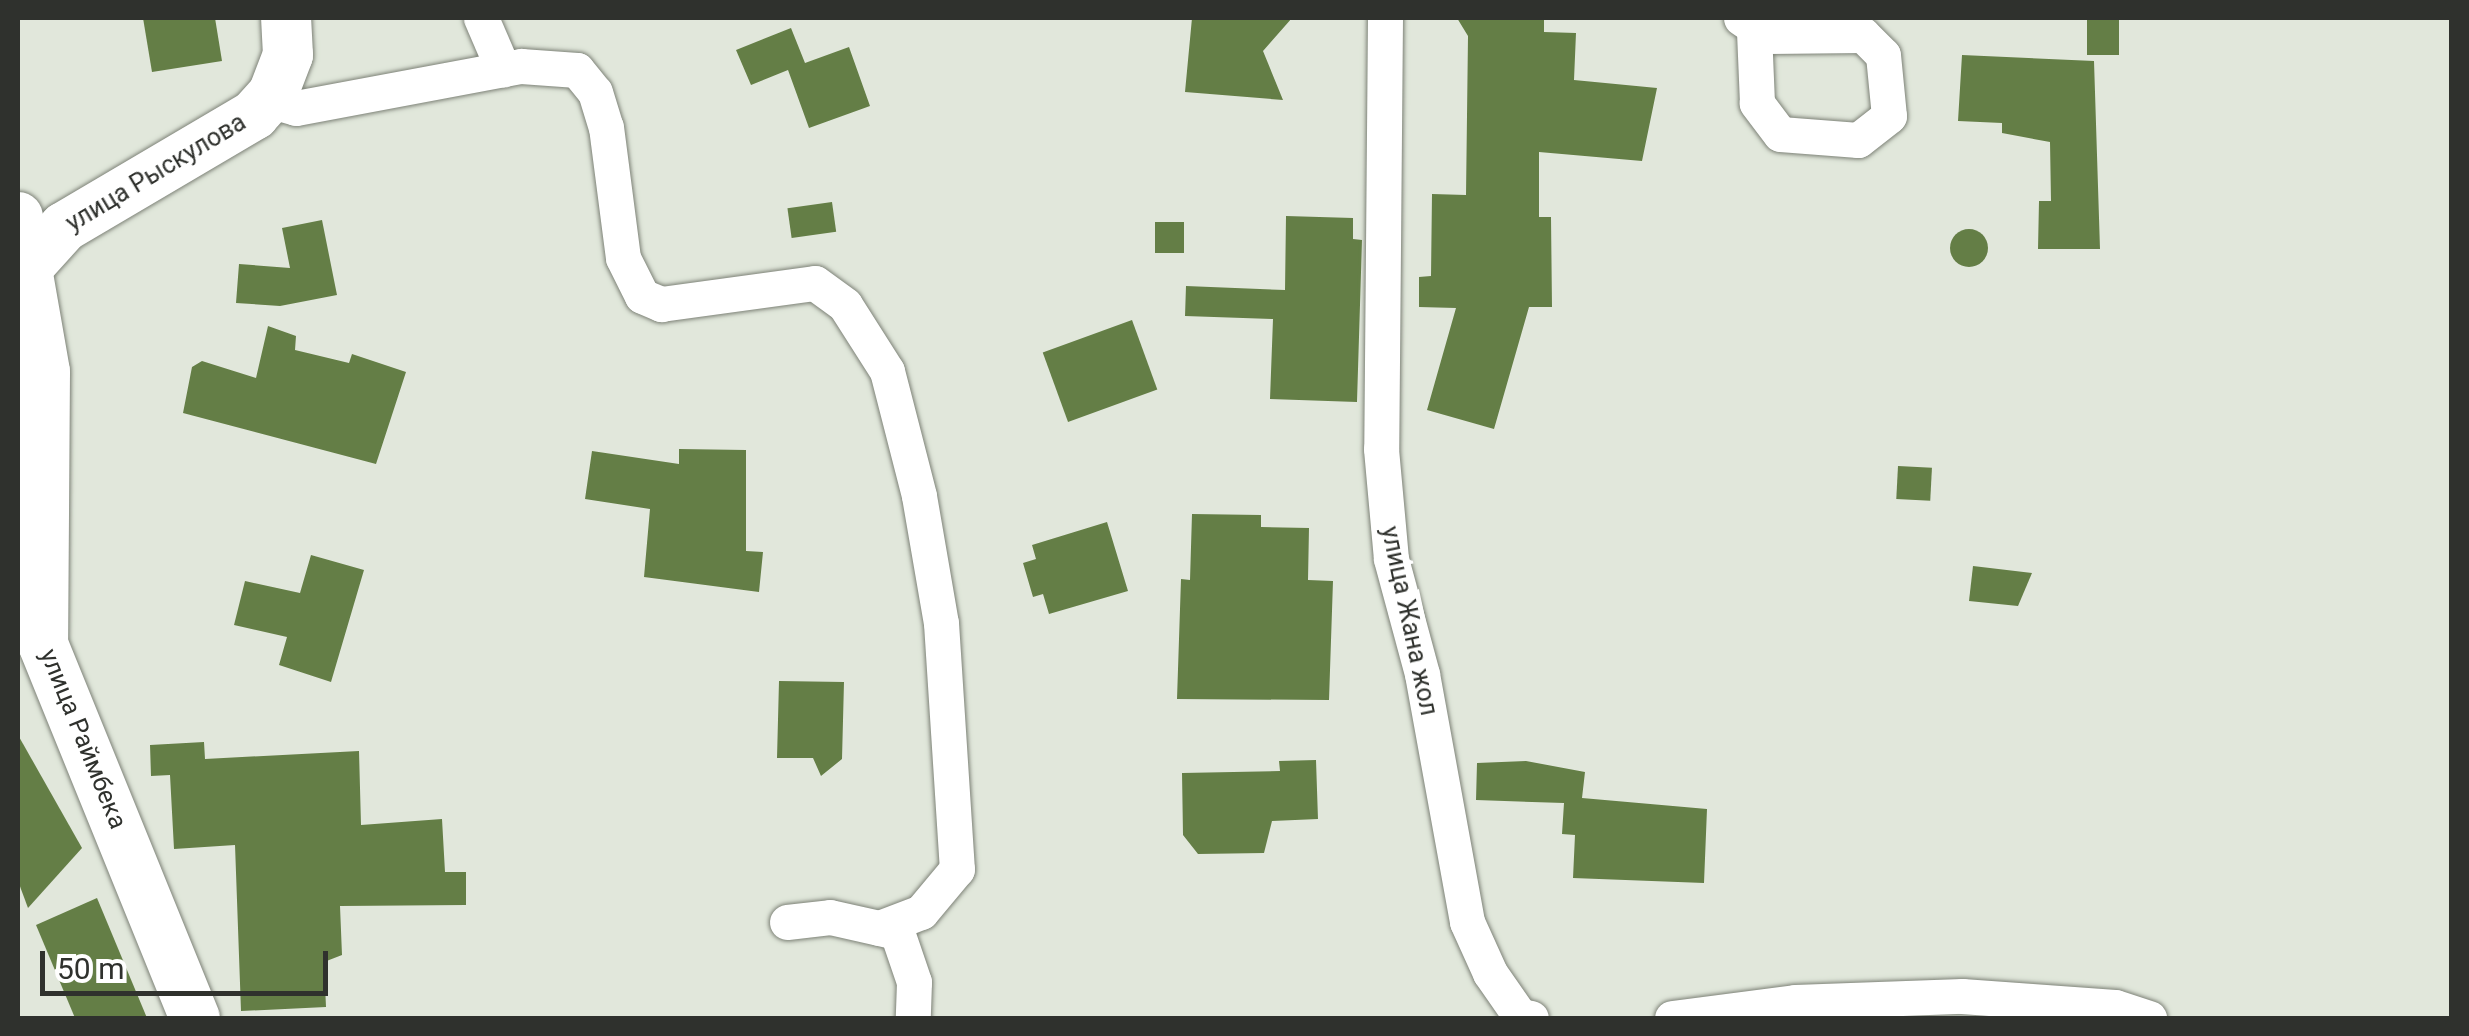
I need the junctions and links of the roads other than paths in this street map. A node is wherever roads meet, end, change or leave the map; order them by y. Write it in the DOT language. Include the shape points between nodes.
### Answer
graph roads {
  1 [pos="286,18"];
  2 [pos="481,18"];
  3 [pos="1385,18"];
  4 [pos="504,69"];
  5 [pos="268,100"];
  6 [pos="18,217"];
  7 [pos="27,268"];
  8 [pos="787,922"];
  9 [pos="879,928"];
  10 [pos="195,1018"];
  11 [pos="912,1018"];
  12 [pos="1530,1018"];
  13 [pos="1672,1018"];
  14 [pos="2149,1018"];
  1 -- 5 [label="street, улица Рыскулова" via="288,55"];
  2 -- 4 [label="street"];
  3 -- 12 [label="street, улица Жана жол" via="1382,448 1392,559 1422,674 1467,922 1490,973 1520,1016"];
  4 -- 5 [label="street" via="296,108"];
  4 -- 9 [label="street" via="577,70 595,92 622,258 642,296 661,304 815,283 845,304 887,371 941,623 957,869 921,912"];
  5 -- 7 [label="street, улица Рыскулова" via="188,158 64,227"];
  6 -- 7 [label="street, улица Раймбека"];
  7 -- 10 [label="street, улица Раймбека" via="45,372 42,644"];
  8 -- 9 [label="street" via="830,917"];
  9 -- 11 [label="street" via="896,932 907,947"];
  13 -- 14 [label="street" via="1796,1002 1962,996 2115,1007"];
}
